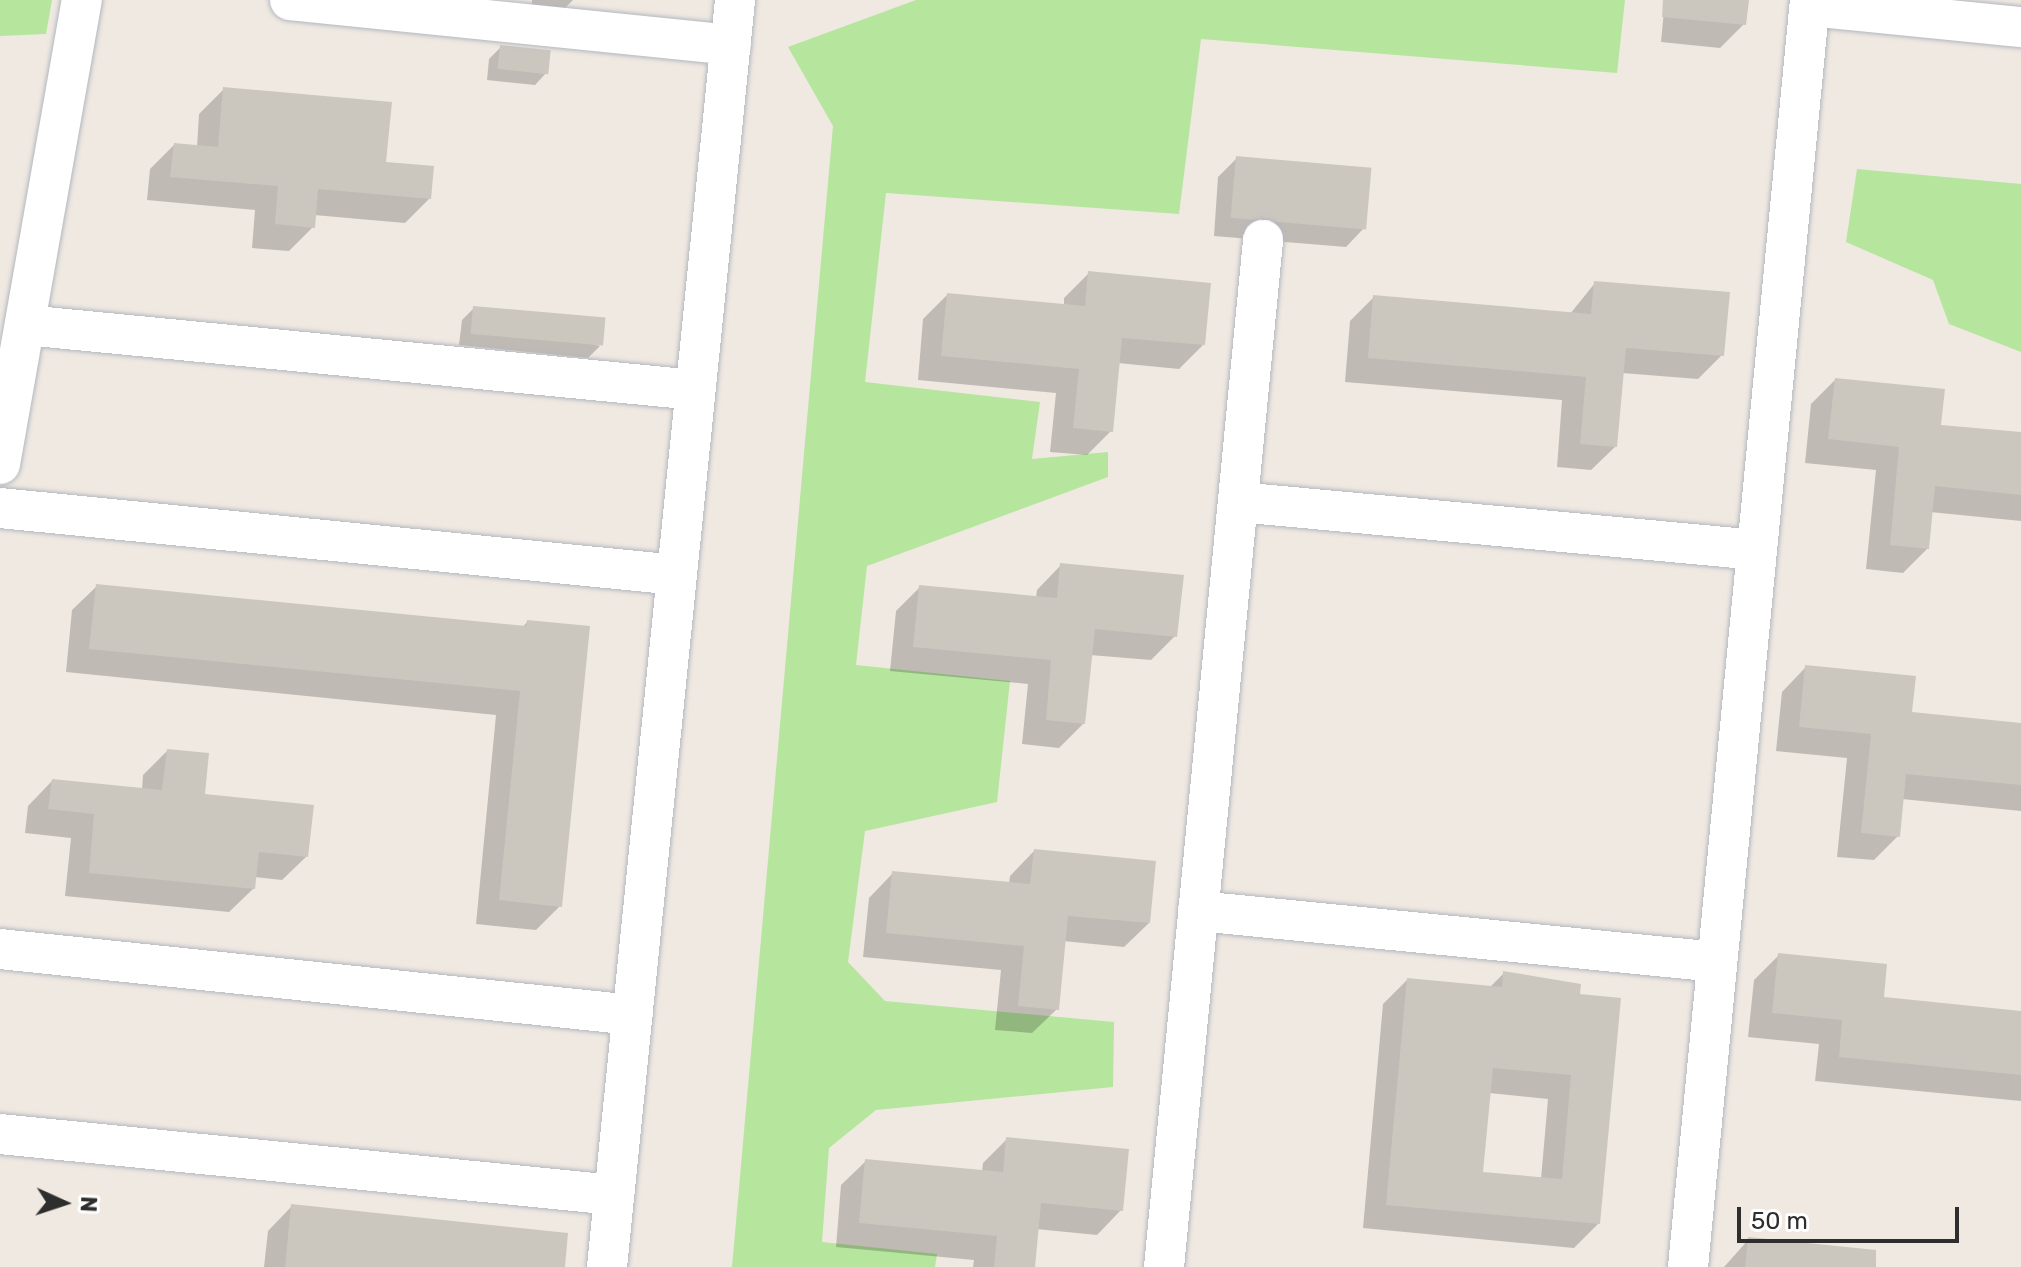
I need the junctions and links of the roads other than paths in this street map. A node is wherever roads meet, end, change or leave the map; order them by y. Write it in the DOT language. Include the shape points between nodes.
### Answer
graph roads {
  1 [pos="82,0"];
  2 [pos="290,0"];
  3 [pos="735,0"];
  4 [pos="1810,3"];
  5 [pos="481,10"];
  6 [pos="2021,27"];
  7 [pos="731,45"];
  8 [pos="1263,240"];
  9 [pos="25,325"];
  10 [pos="695,390"];
  11 [pos="0,464"];
  12 [pos="1238,502"];
  13 [pos="0,508"];
  14 [pos="1757,550"];
  15 [pos="677,575"];
  16 [pos="1198,911"];
  17 [pos="0,949"];
  18 [pos="1717,962"];
  19 [pos="633,1015"];
  20 [pos="0,1134"];
  21 [pos="614,1195"];
  22 [pos="607,1267"];
  23 [pos="1164,1267"];
  24 [pos="1688,1267"];
  1 -- 9 [label="lane"];
  2 -- 5 [label="lane"];
  3 -- 7 [label="lane"];
  4 -- 6 [label="lane"];
  4 -- 14 [label="lane"];
  5 -- 7 [label="lane"];
  7 -- 10 [label="lane"];
  8 -- 12 [label="lane"];
  9 -- 10 [label="lane"];
  9 -- 11 [label="lane"];
  10 -- 15 [label="lane"];
  12 -- 14 [label="lane"];
  12 -- 16 [label="lane"];
  13 -- 15 [label="lane"];
  14 -- 18 [label="lane"];
  15 -- 19 [label="lane"];
  16 -- 18 [label="lane"];
  16 -- 23 [label="lane"];
  17 -- 19 [label="lane"];
  18 -- 24 [label="lane"];
  19 -- 21 [label="lane"];
  20 -- 21 [label="lane"];
  21 -- 22 [label="lane"];
}
